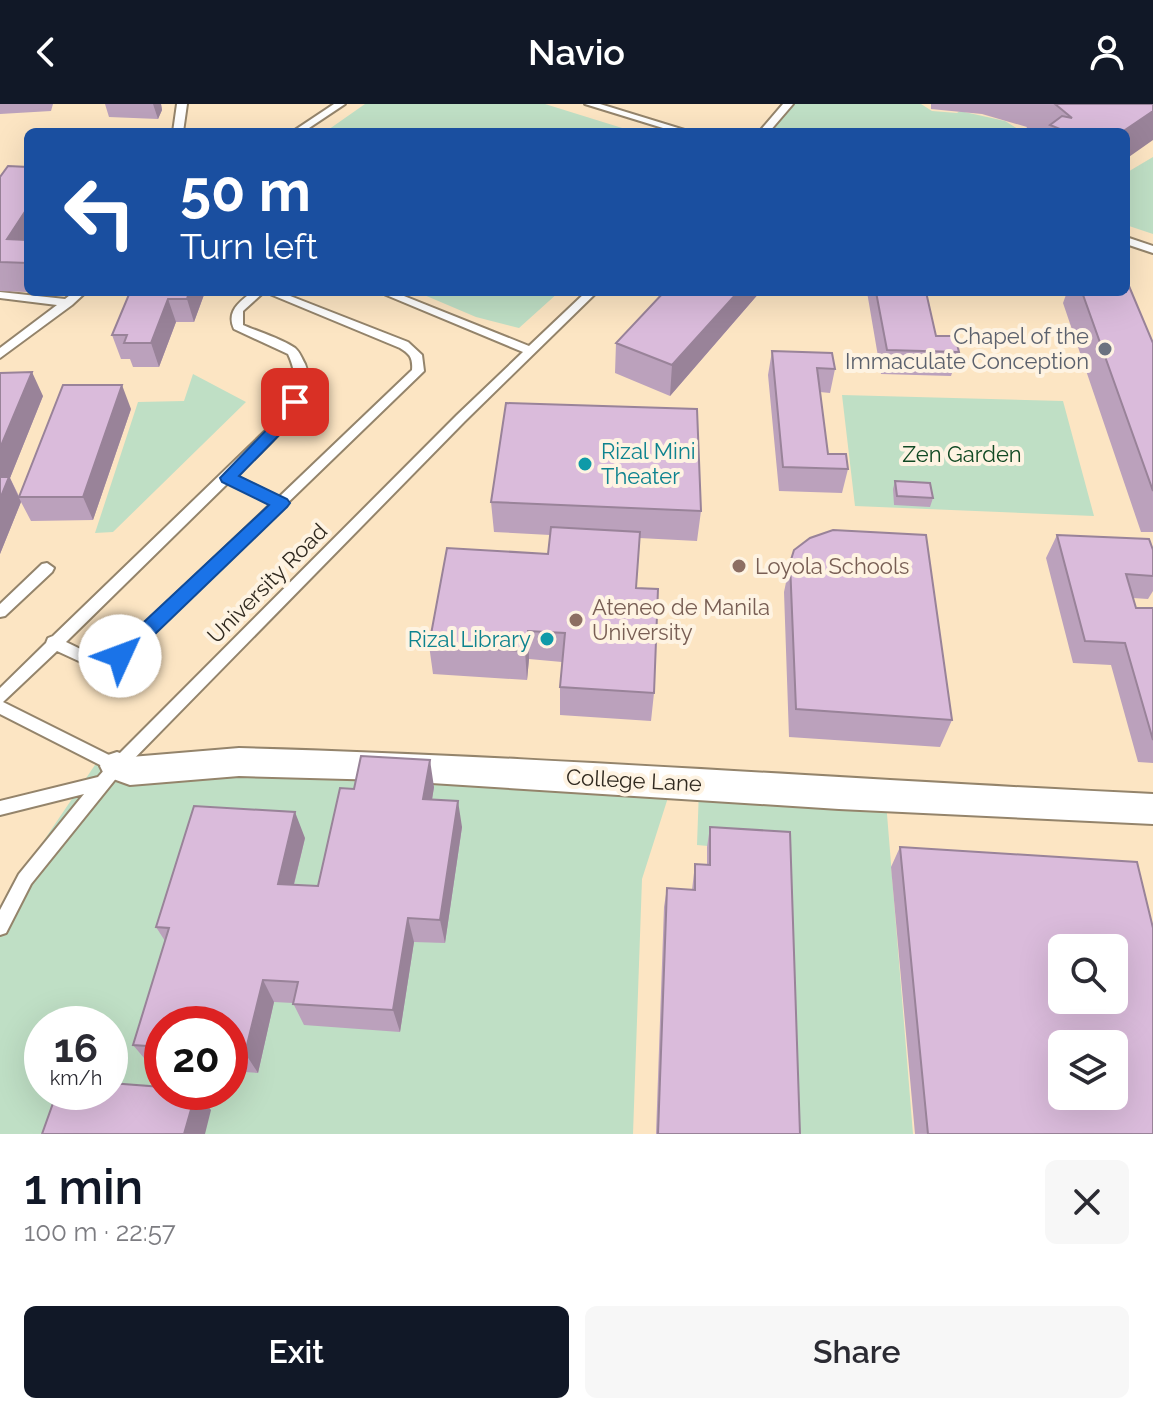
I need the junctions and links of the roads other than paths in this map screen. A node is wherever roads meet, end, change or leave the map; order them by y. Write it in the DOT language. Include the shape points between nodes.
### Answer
graph roads {
  1 [pos="182,104"];
  2 [pos="340,104"];
  3 [pos="590,104"];
  4 [pos="788,104"];
  5 [pos="179,128"];
  6 [pos="303,128"];
  7 [pos="672,128"];
  8 [pos="767,128"];
  9 [pos="1130,241"];
  10 [pos="1153,250"];
  11 [pos="76,296"];
  12 [pos="254,296"];
  13 [pos="280,296"];
  14 [pos="394,296"];
  15 [pos="588,296"];
  16 [pos="2,298"];
  17 [pos="68,303"];
  18 [pos="532,351"];
  19 [pos="0,354"];
  20 [pos="228,478"];
  21 [pos="281,503"];
  22 [pos="47,568"];
  23 [pos="0,612"];
  24 [pos="53,642"];
  25 [pos="0,697"];
  26 [pos="0,707"];
  27 [pos="110,774"];
  28 [pos="0,808"];
  29 [pos="1153,809"];
  30 [pos="0,927"];
  1 -- 5 [label="lane"];
  2 -- 6 [label="lane"];
  3 -- 7 [label="lane"];
  4 -- 8 [label="lane"];
  9 -- 10 [label="lane"];
  11 -- 17 [label="lane"];
  12 -- 20 [label="lane" via="235,322 293,352 301,383 286,420"];
  13 -- 21 [label="lane" via="404,345 420,360 408,382"];
  14 -- 18 [label="lane"];
  15 -- 18 [label="lane, University Road"];
  16 -- 17 [label="lane"];
  17 -- 19 [label="lane"];
  18 -- 27 [label="lane, University Road"];
  20 -- 21 [label="lane"];
  20 -- 24 [label="lane"];
  21 -- 24 [label="lane" via="120,656 94,662"];
  22 -- 23 [label="lane"];
  24 -- 25 [label="lane"];
  26 -- 27 [label="lane"];
  27 -- 28 [label="lane"];
  27 -- 29 [label="street, College Lane" via="239,762 384,766"];
  27 -- 30 [label="lane, University Road" via="25,879"];
}
